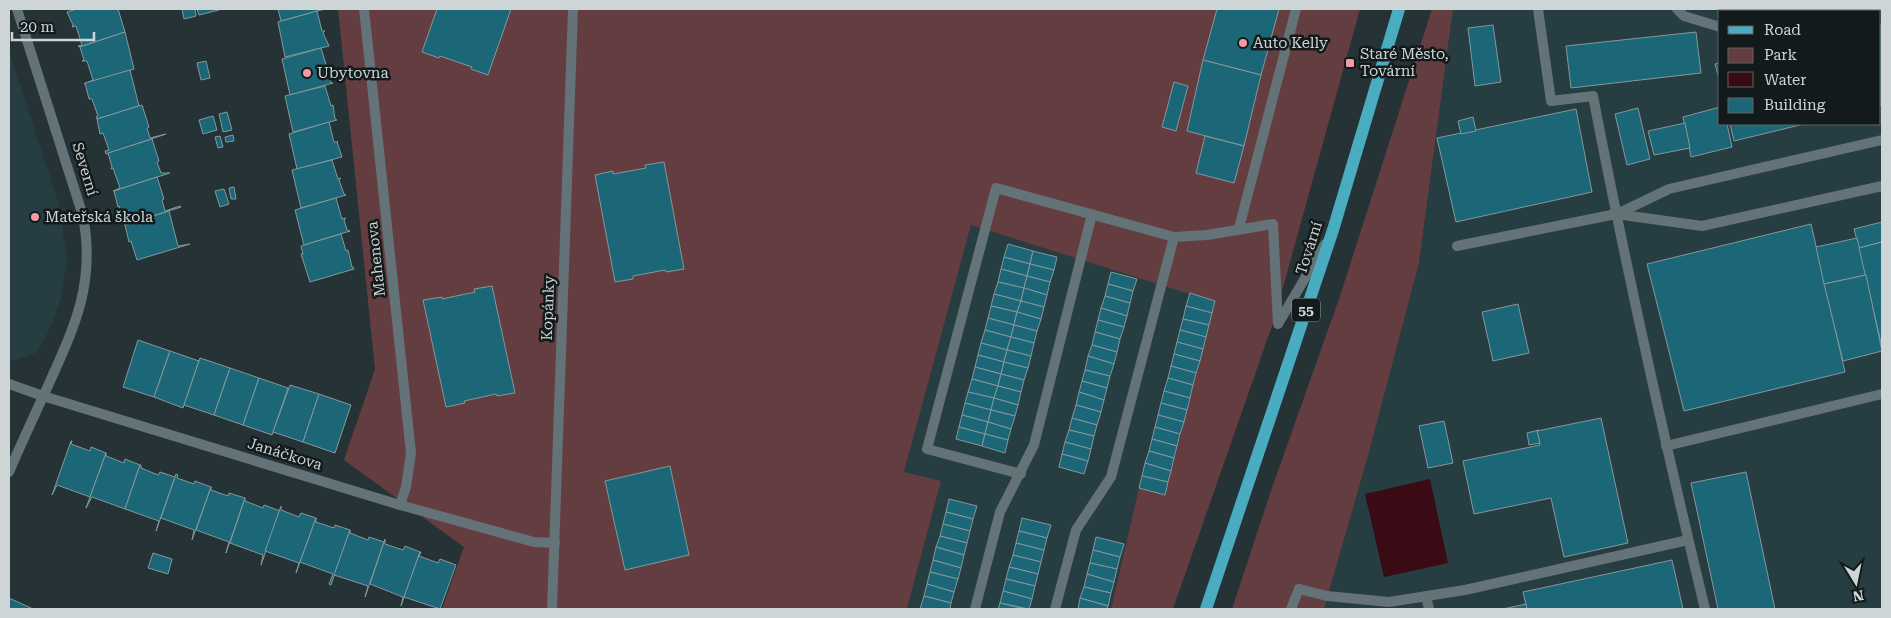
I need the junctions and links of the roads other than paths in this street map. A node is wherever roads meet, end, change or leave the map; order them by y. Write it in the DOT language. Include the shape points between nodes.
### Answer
graph roads {
  1 [pos="17,9"];
  2 [pos="364,9"];
  3 [pos="573,9"];
  4 [pos="1296,9"];
  5 [pos="1399,9"];
  6 [pos="1538,9"];
  7 [pos="1677,9"];
  8 [pos="1718,26"];
  9 [pos="1882,140"];
  10 [pos="1882,186"];
  11 [pos="1092,214"];
  12 [pos="1616,214"];
  13 [pos="1239,228"];
  14 [pos="1333,230"];
  15 [pos="1174,238"];
  16 [pos="1457,246"];
  17 [pos="9,384"];
  18 [pos="1882,394"];
  19 [pos="42,396"];
  20 [pos="1666,446"];
  21 [pos="9,472"];
  22 [pos="1021,474"];
  23 [pos="400,505"];
  24 [pos="1688,540"];
  25 [pos="554,543"];
  26 [pos="1426,596"];
  27 [pos="552,609"];
  28 [pos="975,609"];
  29 [pos="1055,609"];
  30 [pos="1206,609"];
  31 [pos="1291,609"];
  32 [pos="1429,609"];
  33 [pos="1705,609"];
  1 -- 19 [label="street, Severní" via="78,196 88,240 88,264 81,306 73,331"];
  2 -- 23 [label="street, Mahenova" via="411,453"];
  3 -- 25 [label="street, Kopánky"];
  4 -- 13 [label="street"];
  5 -- 14 [label="main road, Tovární / 55"];
  6 -- 12 [label="street" via="1551,101 1593,96"];
  7 -- 8 [label="street" via="1684,16"];
  9 -- 12 [label="street" via="1669,189"];
  10 -- 12 [label="street" via="1702,226"];
  11 -- 15 [label="street"];
  11 -- 22 [label="street" via="1034,445"];
  11 -- 22 [label="street" via="996,188 927,449"];
  12 -- 16 [label="street"];
  12 -- 20 [label="street"];
  13 -- 14 [label="street" via="1272,224 1278,324"];
  13 -- 15 [label="street"];
  14 -- 30 [label="main road, Tovární / 55"];
  15 -- 29 [label="street" via="1111,477 1076,530"];
  17 -- 19 [label="street, Janáčkova"];
  18 -- 20 [label="street"];
  19 -- 21 [label="street, Severní"];
  19 -- 23 [label="street, Janáčkova"];
  20 -- 24 [label="street"];
  22 -- 28 [label="street" via="1000,512"];
  23 -- 25 [label="street, Janáčkova" via="534,542"];
  24 -- 26 [label="street"];
  24 -- 33 [label="street"];
  25 -- 27 [label="street, Kopánky"];
  26 -- 31 [label="street" via="1389,602 1327,596 1299,589"];
  26 -- 32 [label="street"];
}
